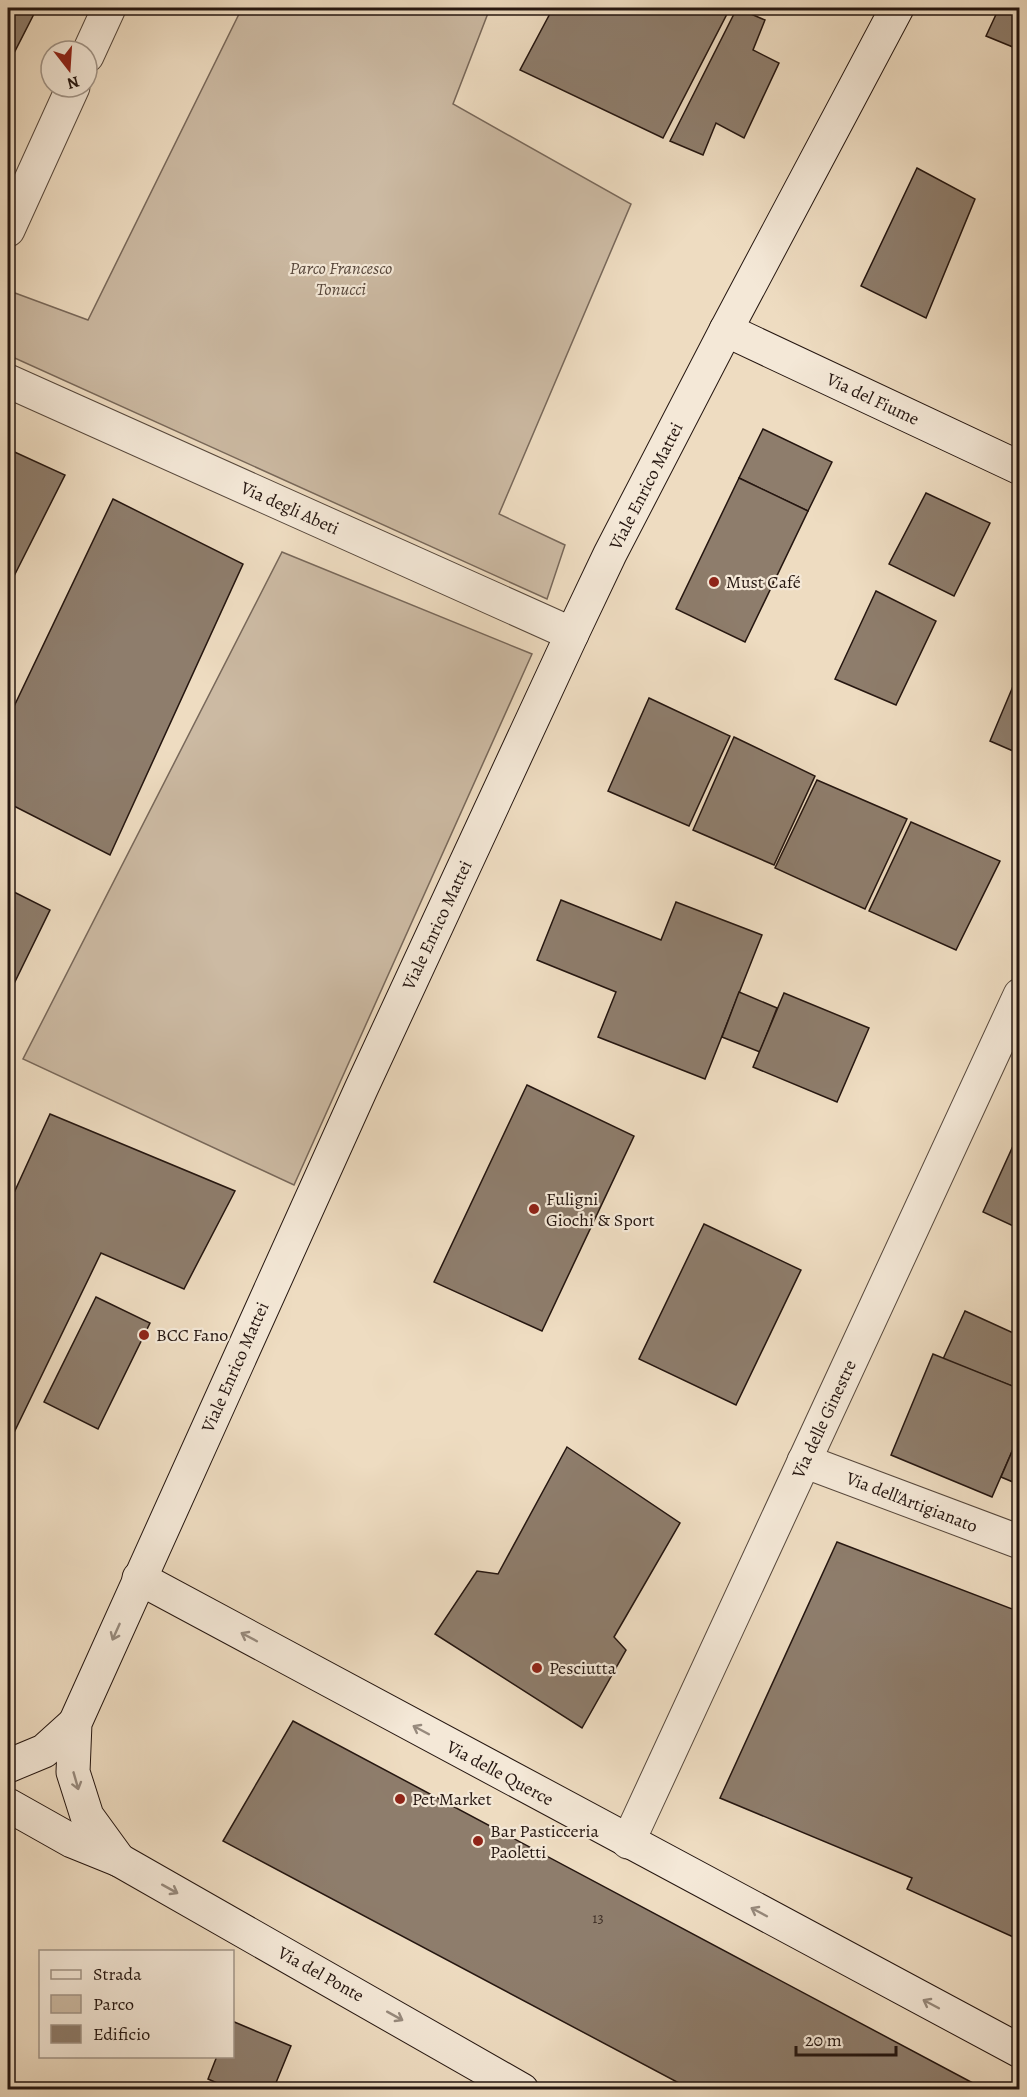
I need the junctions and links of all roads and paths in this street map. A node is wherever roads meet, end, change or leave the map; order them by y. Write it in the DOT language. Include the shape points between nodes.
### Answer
graph roads {
  1 [pos="109,8"];
  2 [pos="897,8"];
  3 [pos="95,39"];
  4 [pos="68,99"];
  5 [pos="8,230"];
  6 [pos="726,330"];
  7 [pos="8,381"];
  8 [pos="1020,468"];
  9 [pos="572,634"];
  10 [pos="1020,995"];
  11 [pos="804,1461"];
  12 [pos="1020,1542"];
  13 [pos="139,1578"];
  14 [pos="75,1723"];
  15 [pos="8,1766"];
  16 [pos="8,1805"];
  17 [pos="628,1842"];
  18 [pos="119,1860"];
  19 [pos="1020,2051"];
  20 [pos="522,2090"];
  1 -- 3 [label="street"];
  2 -- 6 [label="street, Viale Enrico Mattei"];
  4 -- 5 [label="street"];
  6 -- 8 [label="street, Via del Fiume"];
  6 -- 9 [label="street, Viale Enrico Mattei"];
  7 -- 9 [label="street, Via degli Abeti"];
  9 -- 13 [label="street, Viale Enrico Mattei"];
  10 -- 11 [label="street, Via delle Ginestre"];
  11 -- 12 [label="street, Via dell'Artigianato"];
  11 -- 17 [label="street, Via delle Ginestre"];
  13 -- 14 [label="street, Viale Enrico Mattei, one-way"];
  17 -- 13 [label="street, Via delle Querce, one-way"];
  14 -- 15 [label="street" via="44,1751"];
  14 -- 18 [label="street, Viale Enrico Mattei, one-way" via="73,1772 87,1816"];
  16 -- 18 [label="street, Via del Ponte" via="72,1841"];
  19 -- 17 [label="street, Via delle Querce, one-way"];
  18 -- 20 [label="street, Via del Ponte, one-way"];
}
